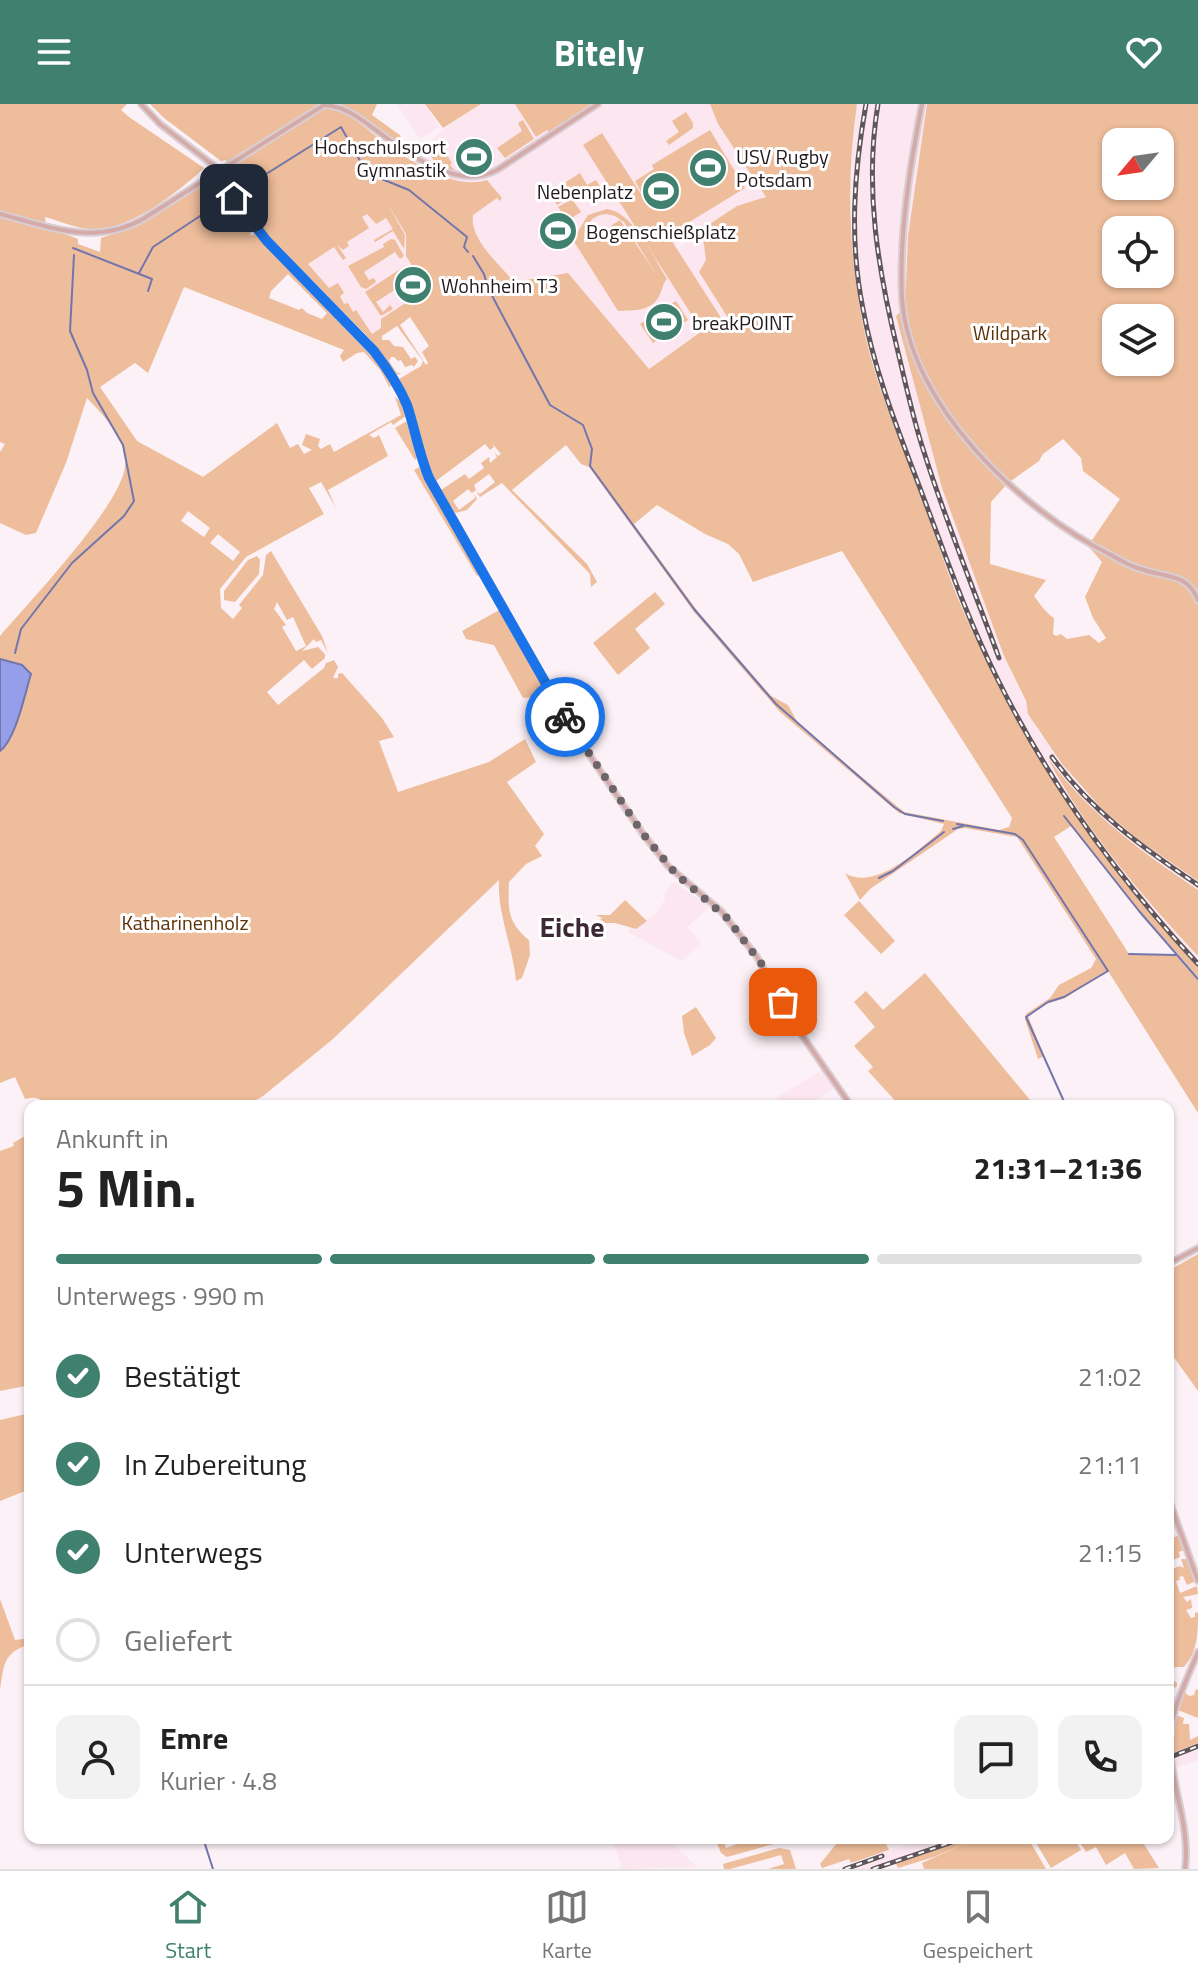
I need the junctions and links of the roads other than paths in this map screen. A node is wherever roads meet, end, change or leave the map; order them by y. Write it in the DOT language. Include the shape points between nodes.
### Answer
graph roads {
  1 [pos="141,104"];
  2 [pos="598,104"];
  3 [pos="922,104"];
  4 [pos="218,172"];
  5 [pos="0,214"];
  6 [pos="1198,600"];
  7 [pos="847,1100"];
  8 [pos="1198,1248"];
  9 [pos="1174,1261"];
  10 [pos="1174,1514"];
  11 [pos="1198,1581"];
  12 [pos="1198,1652"];
  13 [pos="1174,1714"];
  14 [pos="1174,1776"];
  15 [pos="1185,1869"];
  1 -- 4 [label="street"];
  2 -- 4 [label="street" via="482,176 468,177 428,164 346,110 328,105"];
  3 -- 6 [label="street" via="904,223 902,297 912,344 936,395 979,455 1038,509 1093,547 1145,571 1184,580"];
  4 -- 5 [label="street" via="112,232 70,233"];
  4 -- 7 [label="street" via="256,230 384,364 406,404 429,478 567,722 668,866 721,911 757,957"];
  8 -- 9 [label="street"];
  10 -- 11 [label="street"];
  12 -- 13 [label="street"];
  14 -- 15 [label="street" via="1186,1840"];
}
